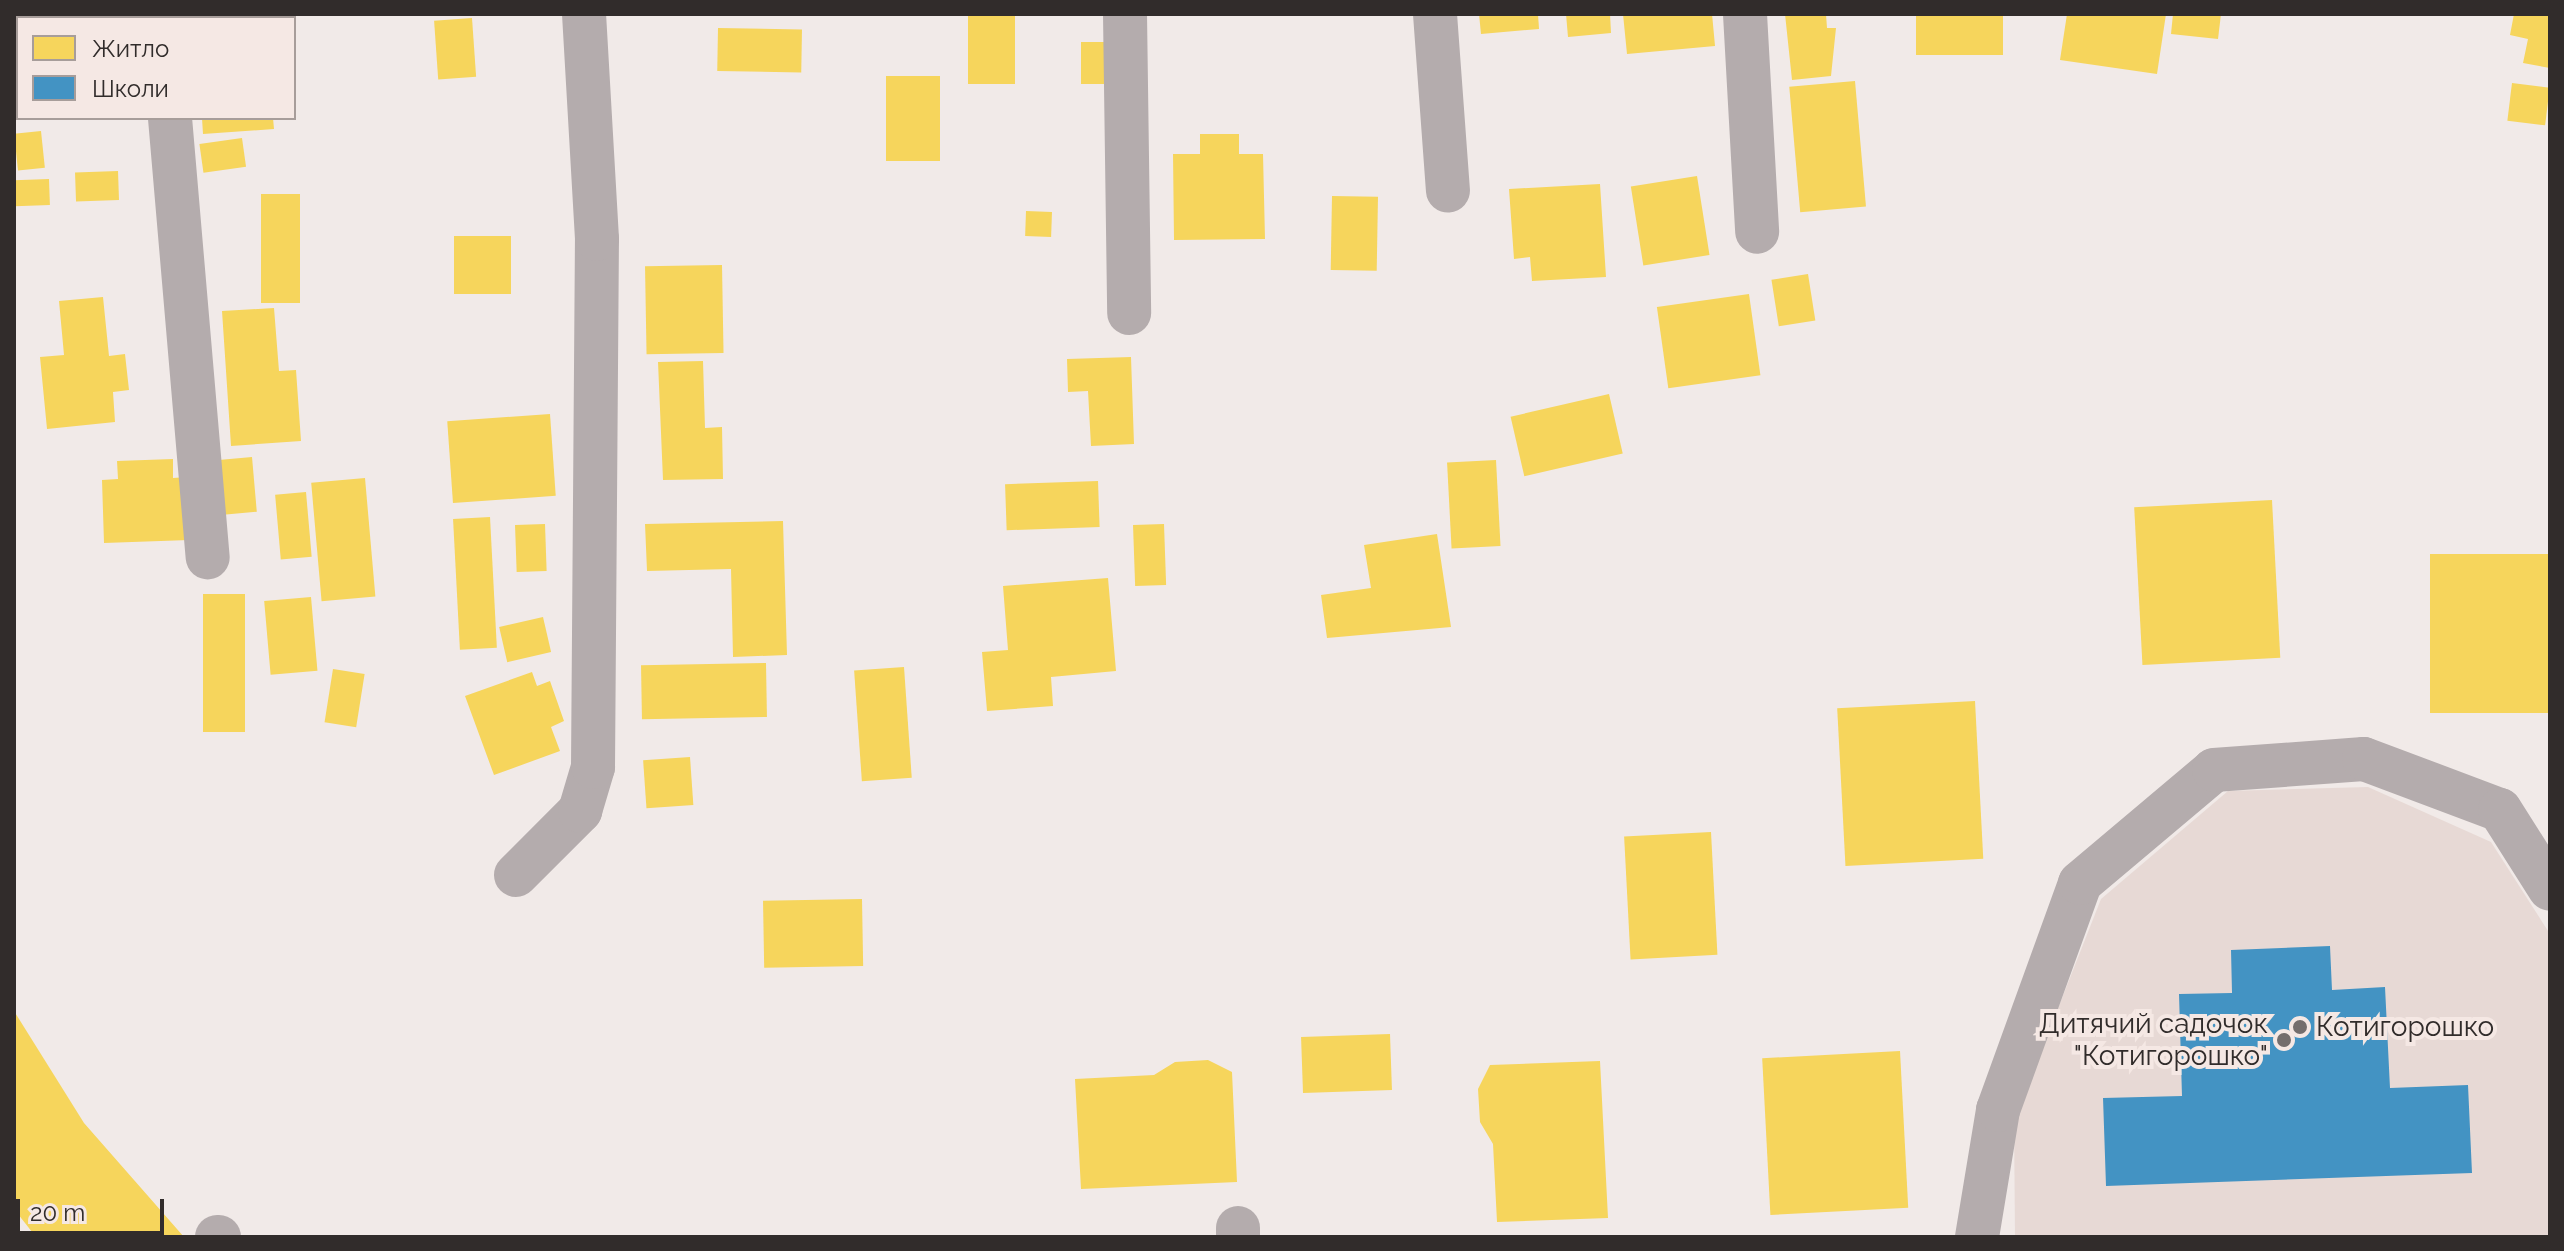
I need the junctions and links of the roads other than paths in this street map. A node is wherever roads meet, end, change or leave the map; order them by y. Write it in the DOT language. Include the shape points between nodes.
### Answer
graph roads {
  1 [pos="584,14"];
  2 [pos="1125,14"];
  3 [pos="1435,14"];
  4 [pos="1745,14"];
  5 [pos="170,120"];
  6 [pos="1448,191"];
  7 [pos="1757,232"];
  8 [pos="1129,313"];
  9 [pos="208,557"];
  10 [pos="516,875"];
  11 [pos="2550,889"];
  12 [pos="1977,1237"];
  1 -- 10 [label="lane" via="597,239 593,767 580,811"];
  2 -- 8 [label="lane"];
  3 -- 6 [label="lane"];
  4 -- 7 [label="lane"];
  5 -- 9 [label="lane"];
  11 -- 12 [label="lane" via="2500,810 2364,759 2214,770 2080,883 1998,1110"];
}
